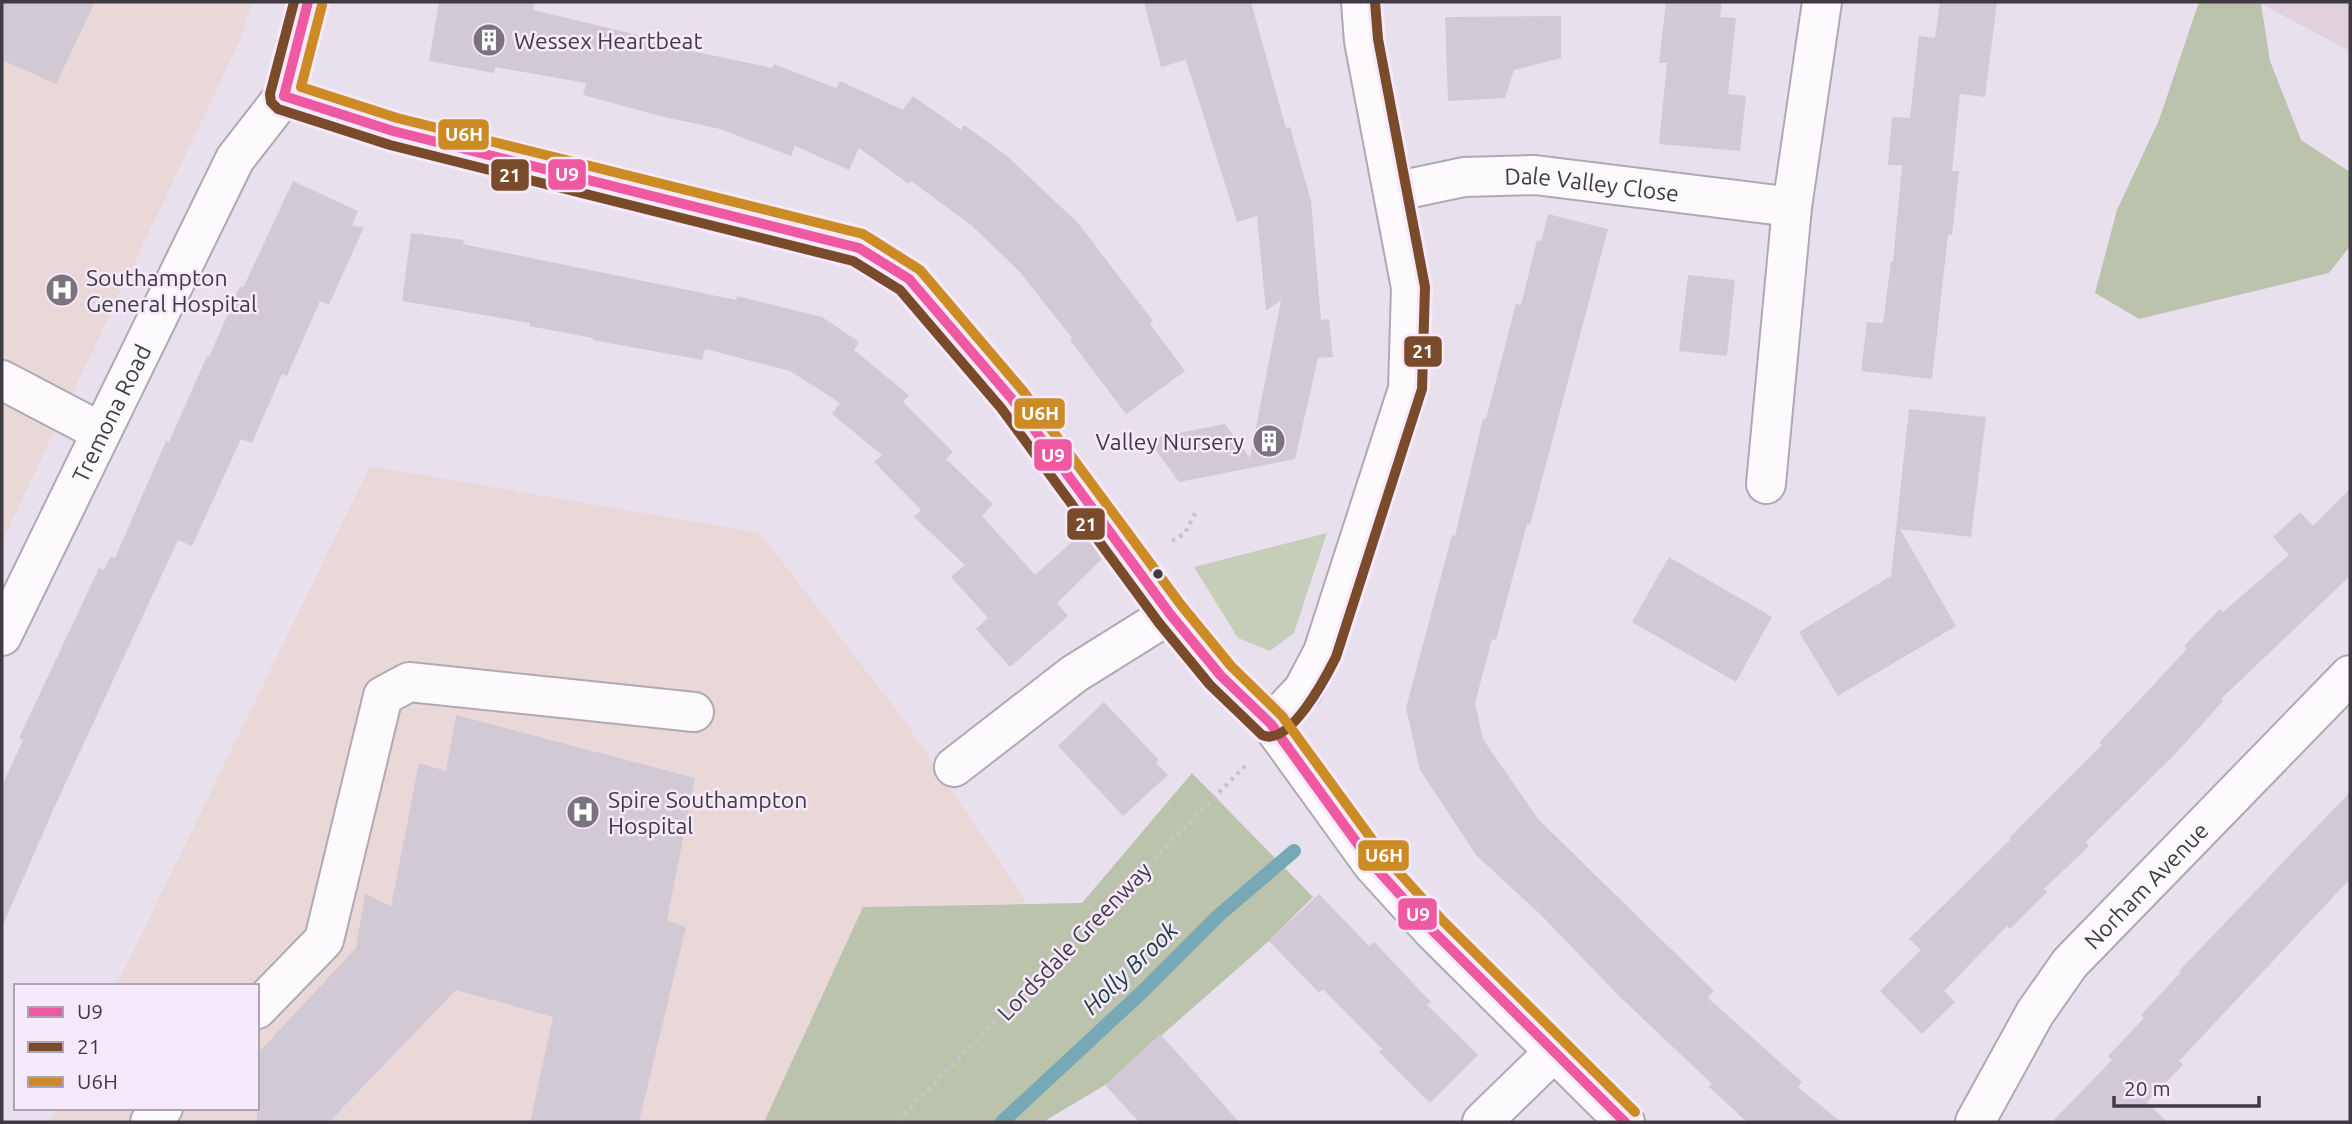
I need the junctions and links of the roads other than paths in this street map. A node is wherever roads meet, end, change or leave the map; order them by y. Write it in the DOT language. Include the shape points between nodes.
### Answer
graph roads {
  1 [pos="308,2"];
  2 [pos="1362,2"];
  3 [pos="1822,2"];
  4 [pos="284,96"];
  5 [pos="1393,192"];
  6 [pos="1792,207"];
  7 [pos="2,380"];
  8 [pos="101,432"];
  9 [pos="1766,484"];
  10 [pos="1170,614"];
  11 [pos="2,636"];
  12 [pos="2350,675"];
  13 [pos="694,712"];
  14 [pos="1270,724"];
  15 [pos="954,767"];
  16 [pos="259,1007"];
  17 [pos="1555,1052"];
  18 [pos="1482,1122"];
  19 [pos="1625,1122"];
  20 [pos="1975,1122"];
  1 -- 4 [label="street, Tremona Road"];
  2 -- 5 [label="street" via="1364,40"];
  3 -- 6 [label="street"];
  4 -- 8 [label="street, Tremona Road" via="235,159"];
  4 -- 10 [label="street" via="393,131 859,248 909,279 1012,399"];
  5 -- 6 [label="street, Dale Valley Close" via="1464,177 1535,174"];
  5 -- 14 [label="street" via="1411,288 1408,388 1323,652 1303,690"];
  6 -- 9 [label="street"];
  7 -- 8 [label="street"];
  8 -- 11 [label="street, Tremona Road"];
  10 -- 14 [label="street" via="1221,676"];
  10 -- 15 [label="street" via="1074,674"];
  12 -- 20 [label="street, Norham Avenue" via="2070,963 2035,1013"];
  13 -- 16 [label="street" via="409,682 383,696 324,940"];
  14 -- 17 [label="street" via="1373,865"];
  17 -- 18 [label="street"];
  17 -- 19 [label="street"];
}
